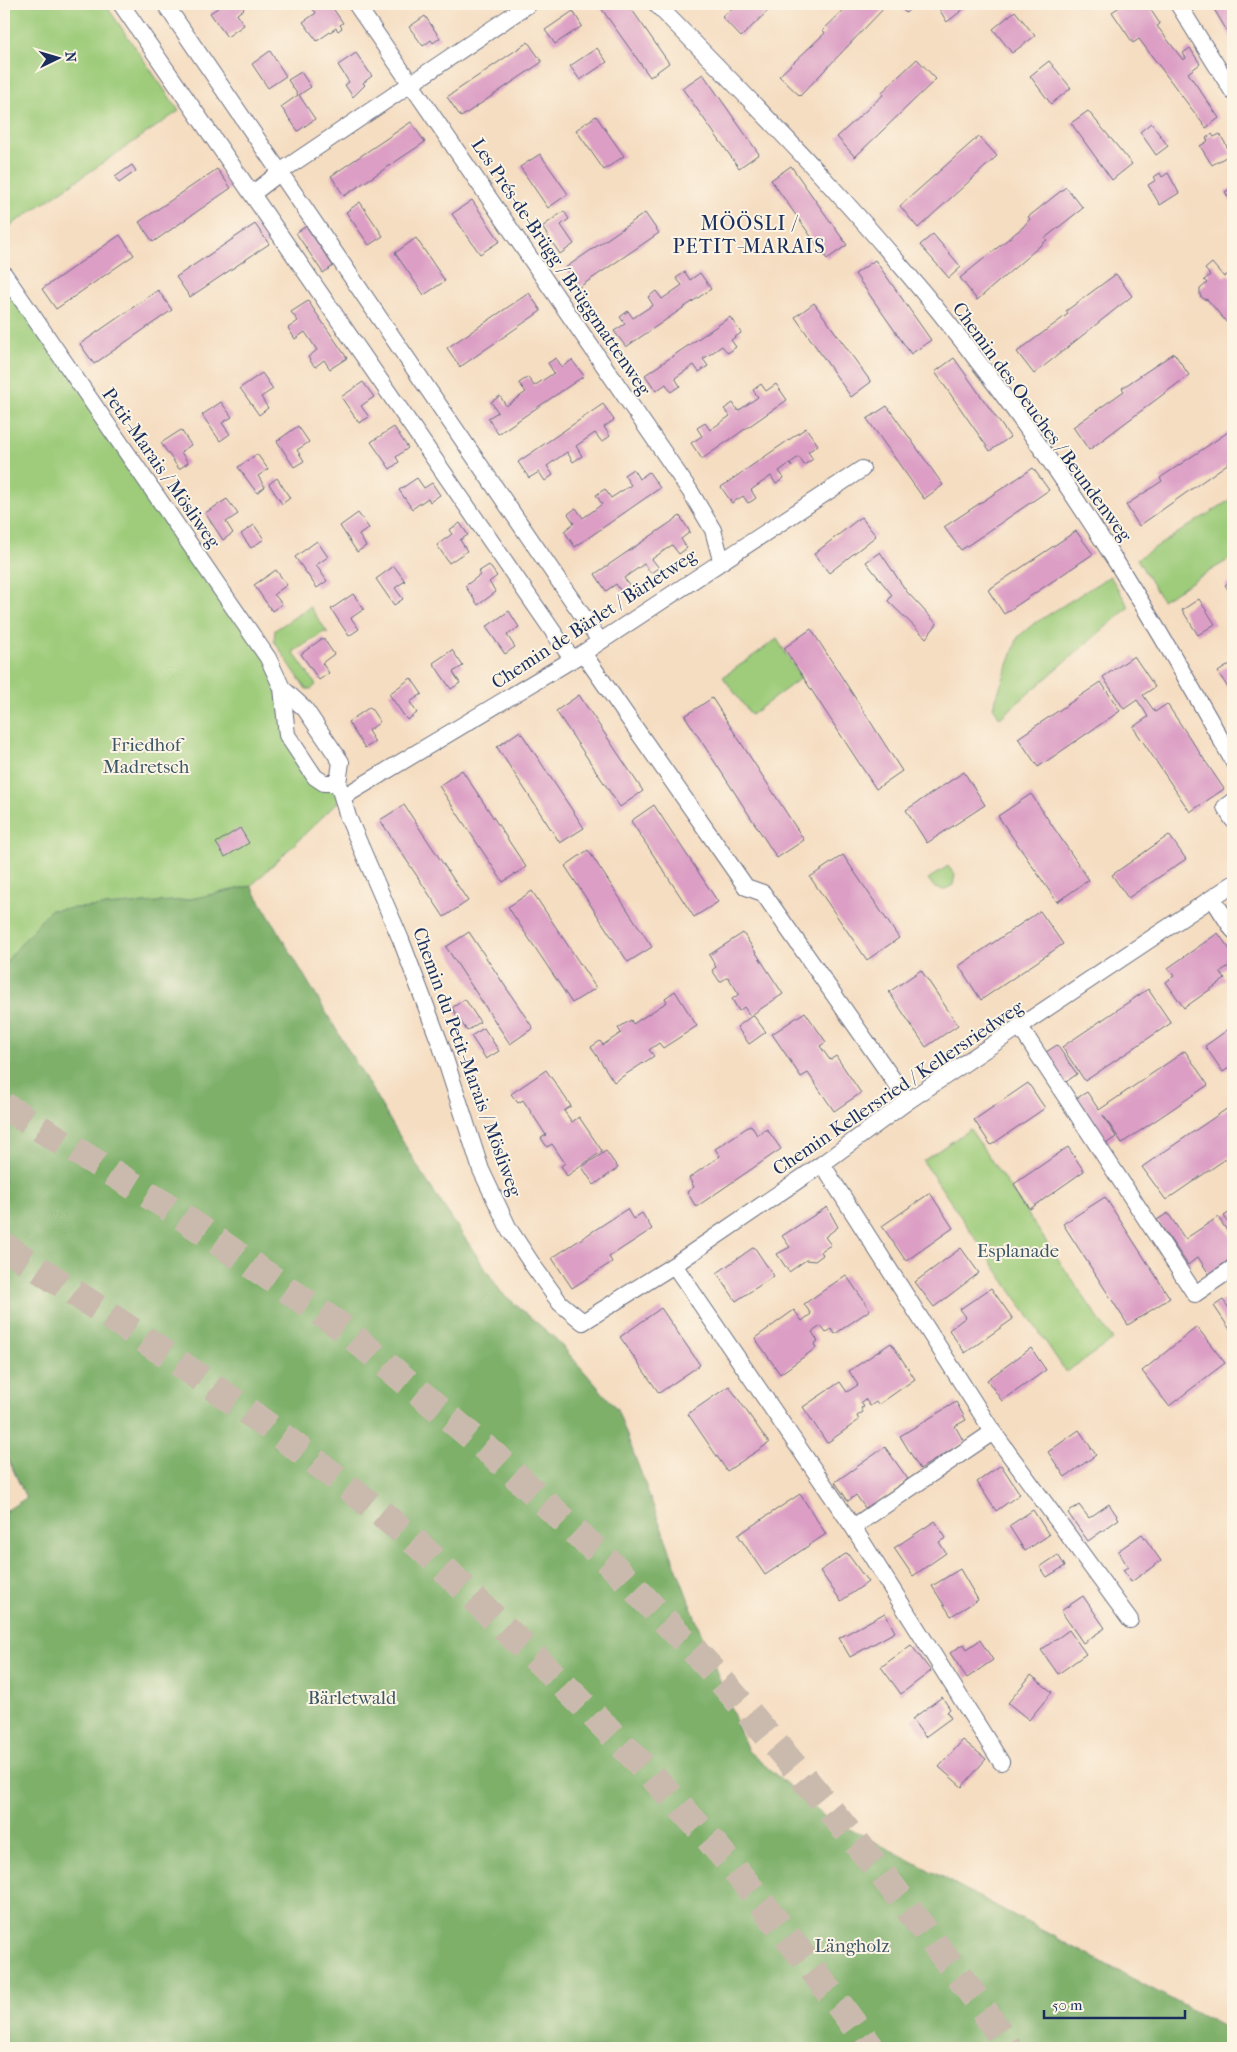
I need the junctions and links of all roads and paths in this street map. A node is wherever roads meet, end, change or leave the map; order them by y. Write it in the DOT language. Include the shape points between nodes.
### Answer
graph roads {
  1 [pos="121,4"];
  2 [pos="165,4"];
  3 [pos="356,4"];
  4 [pos="528,4"];
  5 [pos="656,4"];
  6 [pos="1178,4"];
  7 [pos="410,84"];
  8 [pos="1233,92"];
  9 [pos="281,172"];
  10 [pos="252,194"];
  11 [pos="4,274"];
  12 [pos="862,469"];
  13 [pos="721,560"];
  14 [pos="600,641"];
  15 [pos="578,656"];
  16 [pos="282,688"];
  17 [pos="1233,762"];
  18 [pos="340,790"];
  19 [pos="1233,801"];
  20 [pos="1233,820"];
  21 [pos="1233,884"];
  22 [pos="1213,899"];
  23 [pos="1233,930"];
  24 [pos="1020,1027"];
  25 [pos="908,1101"];
  26 [pos="822,1164"];
  27 [pos="674,1265"];
  28 [pos="1233,1268"];
  29 [pos="583,1322"];
  30 [pos="993,1432"];
  31 [pos="853,1527"];
  32 [pos="1130,1620"];
  33 [pos="1002,1762"];
  1 -- 10 [label="street"];
  2 -- 9 [label="street"];
  3 -- 7 [label="street, Les Prés-de-Brügg / Brüggmattenweg"];
  4 -- 7 [label="street"];
  5 -- 17 [label="street, Chemin des Oeuches / Beundenweg" via="873,231 990,376 1120,565"];
  6 -- 8 [label="street"];
  7 -- 9 [label="street"];
  7 -- 13 [label="street, Les Prés-de-Brügg / Brüggmattenweg" via="690,491 713,530"];
  9 -- 10 [label="street"];
  9 -- 14 [label="street"];
  10 -- 15 [label="street"];
  11 -- 16 [label="street, Petit-Marais / Mösliweg" via="268,658"];
  12 -- 13 [label="street, Chemin de Bärlet / Bärletweg"];
  13 -- 14 [label="street, Chemin de Bärlet / Bärletweg"];
  14 -- 15 [label="street, Chemin de Bärlet / Bärletweg"];
  15 -- 18 [label="street, Chemin de Bärlet / Bärletweg"];
  15 -- 25 [label="street" via="746,886 763,893"];
  16 -- 18 [label="street, Petit-Marais / Mösliweg" via="305,709 341,762"];
  16 -- 18 [label="street, Petit-Marais / Mösliweg" via="287,735 315,777"];
  18 -- 29 [label="street, Chemin du Petit-Marais / Mösliweg" via="441,1046 481,1170 509,1229 534,1267 560,1303"];
  19 -- 20 [label="street" via="1225,807"];
  21 -- 22 [label="street, Chemin Kellersried / Kellersriedweg"];
  22 -- 23 [label="street"];
  22 -- 24 [label="street, Chemin Kellersried / Kellersriedweg"];
  24 -- 25 [label="street, Chemin Kellersried / Kellersriedweg"];
  24 -- 28 [label="street" via="1195,1294"];
  25 -- 26 [label="street, Chemin Kellersried / Kellersriedweg"];
  26 -- 27 [label="street, Chemin Kellersried / Kellersriedweg"];
  26 -- 30 [label="street"];
  27 -- 29 [label="street, Chemin Kellersried / Kellersriedweg"];
  27 -- 31 [label="street"];
  30 -- 31 [label="street"];
  30 -- 32 [label="street"];
  31 -- 33 [label="street"];
}
